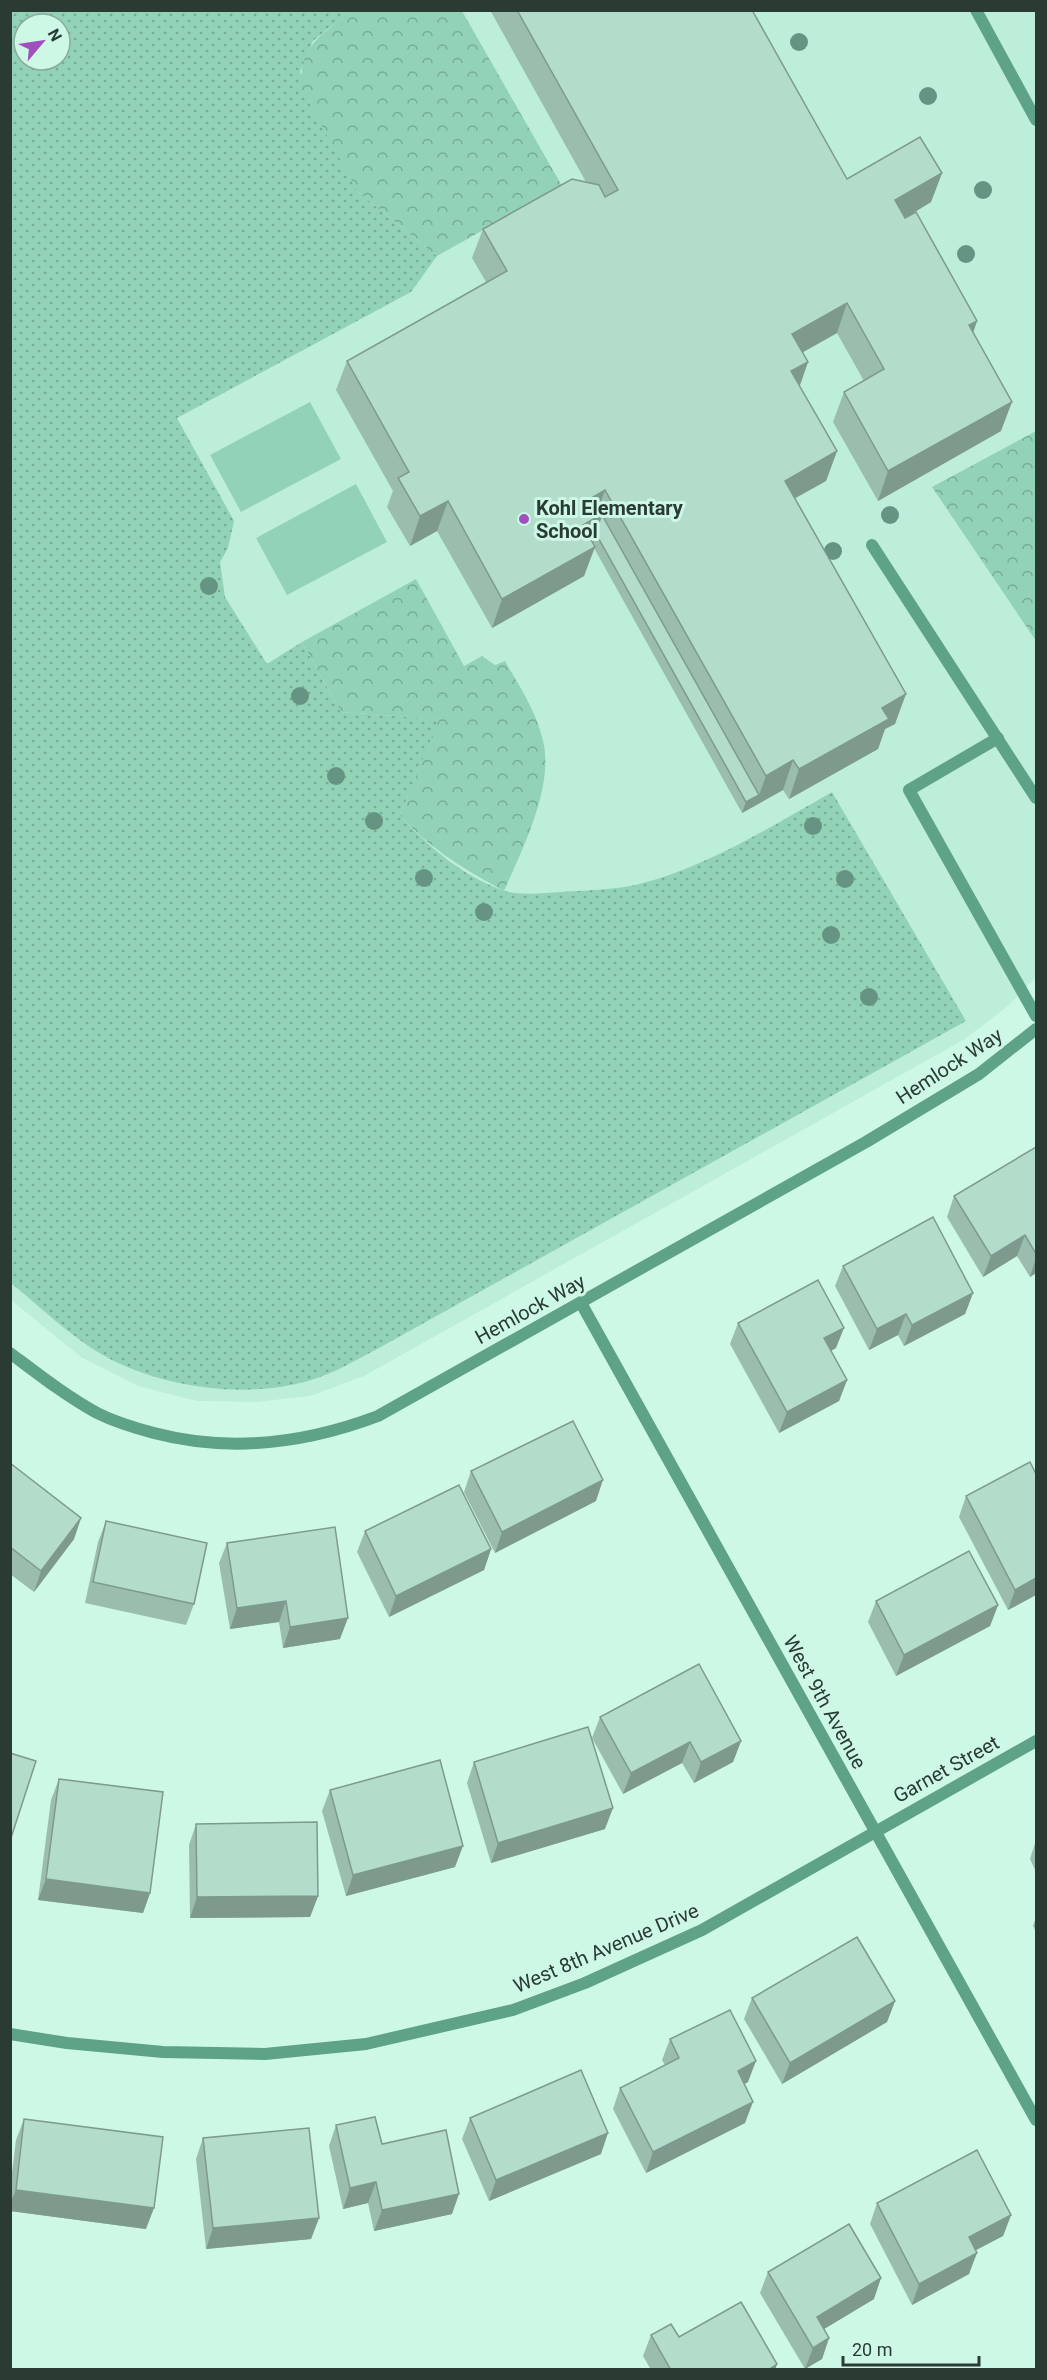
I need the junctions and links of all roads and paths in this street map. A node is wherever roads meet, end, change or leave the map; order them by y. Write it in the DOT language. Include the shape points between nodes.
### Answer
graph roads {
  1 [pos="976,10"];
  2 [pos="1036,120"];
  3 [pos="872,545"];
  4 [pos="998,738"];
  5 [pos="1036,798"];
  6 [pos="1036,1016"];
  7 [pos="1036,1029"];
  8 [pos="581,1303"];
  9 [pos="10,1353"];
  10 [pos="1036,1741"];
  11 [pos="875,1831"];
  12 [pos="10,2034"];
  13 [pos="1036,2120"];
  1 -- 2 [label="street"];
  3 -- 4 [label="street"];
  4 -- 5 [label="street"];
  4 -- 6 [label="street" via="909,789"];
  7 -- 8 [label="street, Hemlock Way" via="979,1074"];
  8 -- 9 [label="street, Hemlock Way" via="378,1416 338,1431 277,1443 242,1445 182,1440 130,1426 98,1413"];
  8 -- 11 [label="street, West 9th Avenue"];
  10 -- 11 [label="street, Garnet Street"];
  11 -- 12 [label="street, West 8th Avenue Drive" via="702,1930 585,1983 513,2010 366,2044 265,2054 163,2052"];
  11 -- 13 [label="street, West 9th Avenue"];
}
